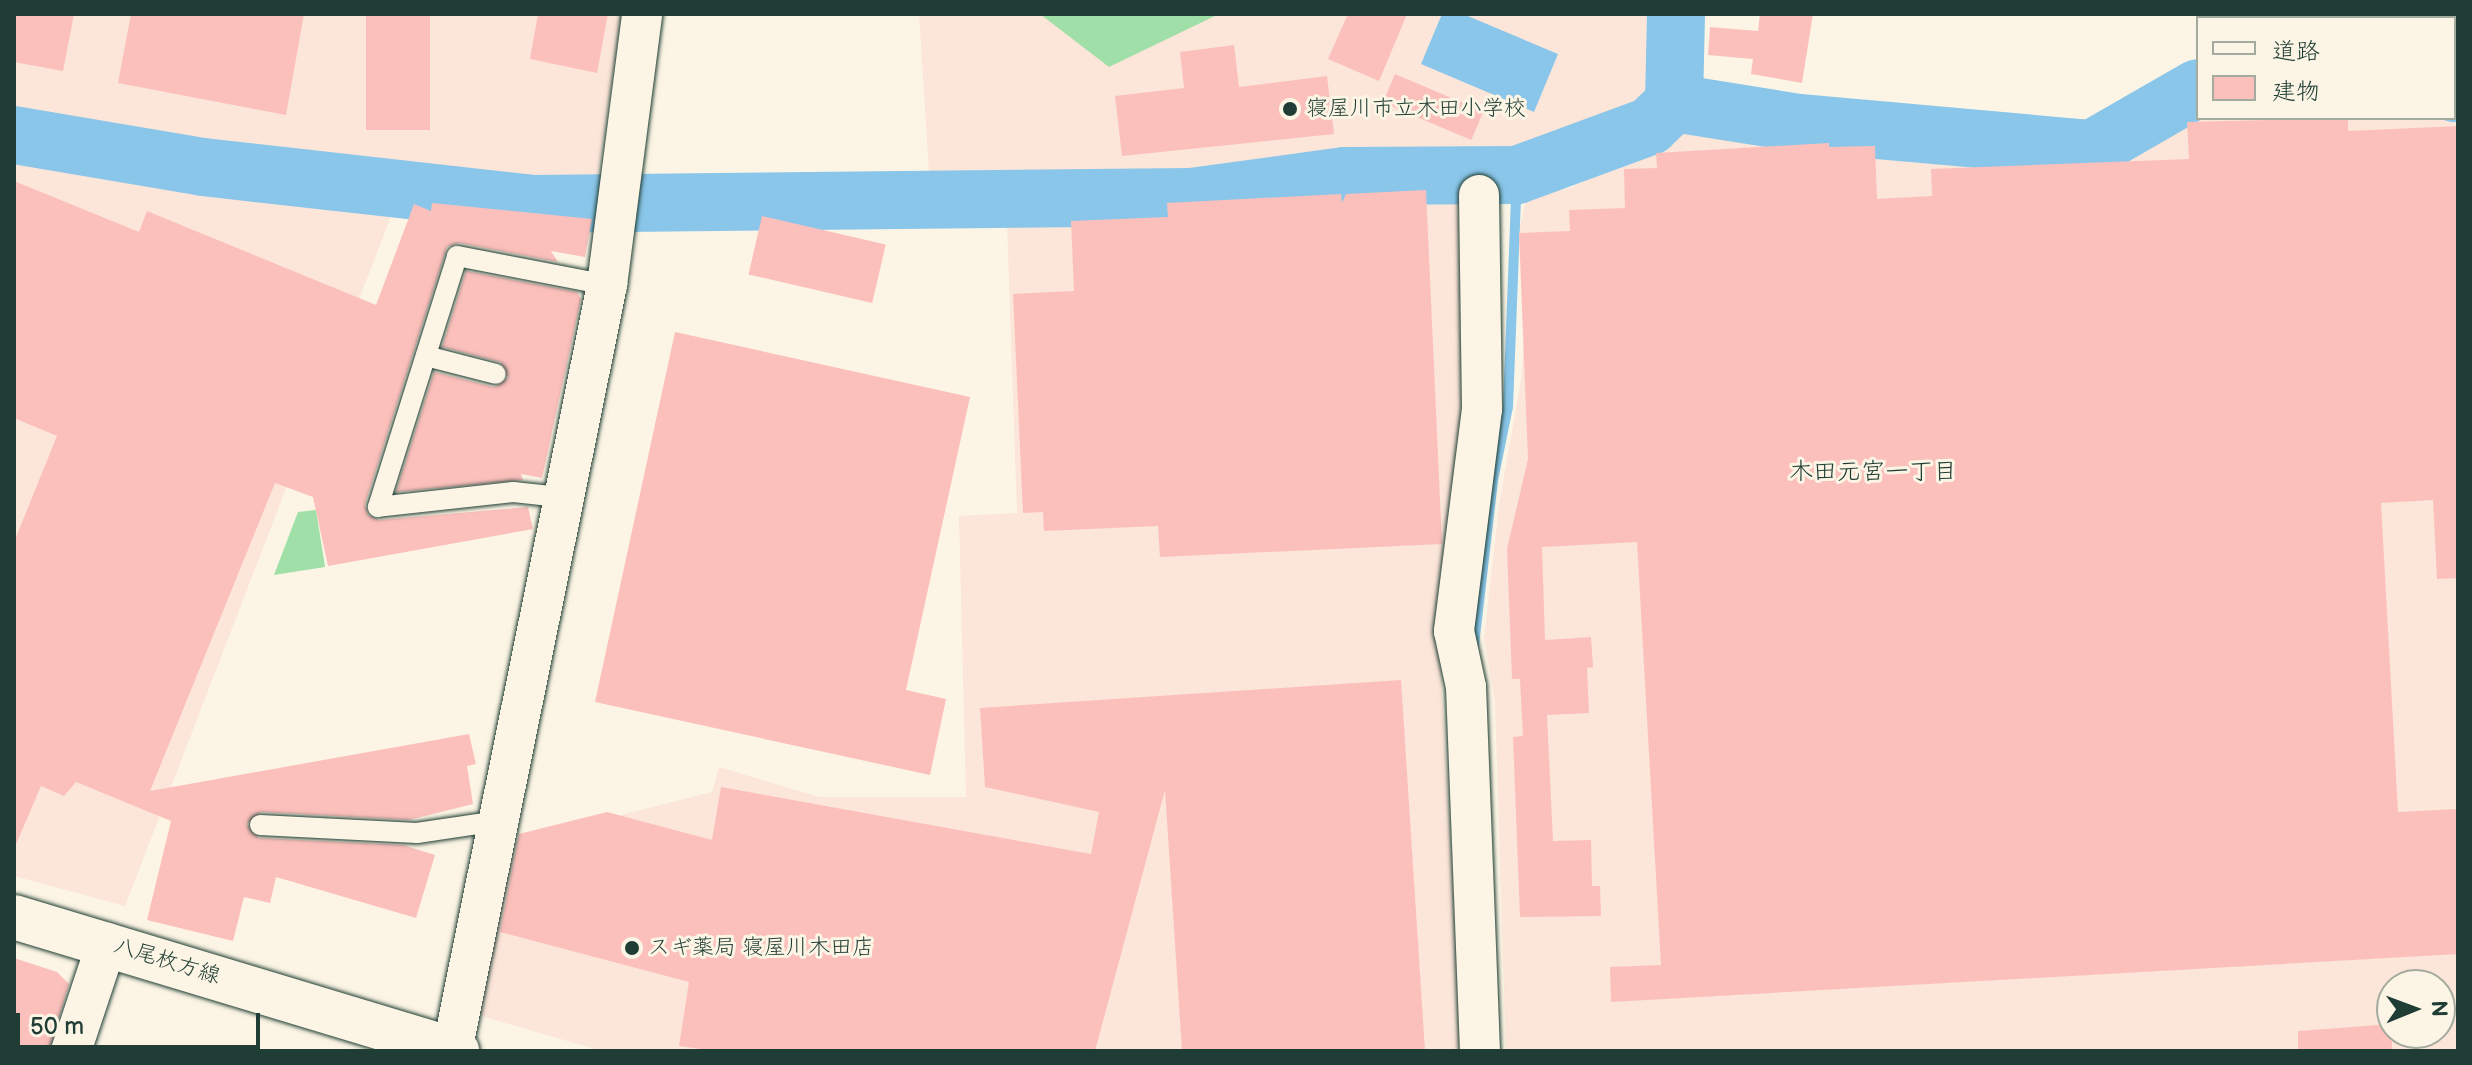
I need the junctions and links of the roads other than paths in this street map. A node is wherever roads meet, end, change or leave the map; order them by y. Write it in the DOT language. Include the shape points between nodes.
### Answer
graph roads {
  1 [pos="642,14"];
  2 [pos="1479,195"];
  3 [pos="607,285"];
  4 [pos="426,356"];
  5 [pos="496,374"];
  6 [pos="560,497"];
  7 [pos="497,821"];
  8 [pos="260,825"];
  9 [pos="14,917"];
  10 [pos="107,943"];
  11 [pos="71,1051"];
  12 [pos="454,1051"];
  13 [pos="1480,1051"];
  1 -- 3 [label="street"];
  2 -- 13 [label="street" via="1482,409 1454,631 1466,687"];
  3 -- 4 [label="lane" via="457,256"];
  3 -- 6 [label="street"];
  4 -- 5 [label="lane"];
  4 -- 6 [label="lane" via="378,507 513,492"];
  6 -- 7 [label="street"];
  7 -- 8 [label="lane" via="417,833"];
  7 -- 12 [label="street"];
  9 -- 10 [label="main road, 八尾枚方線"];
  10 -- 11 [label="street"];
  10 -- 12 [label="main road, 八尾枚方線"];
}
